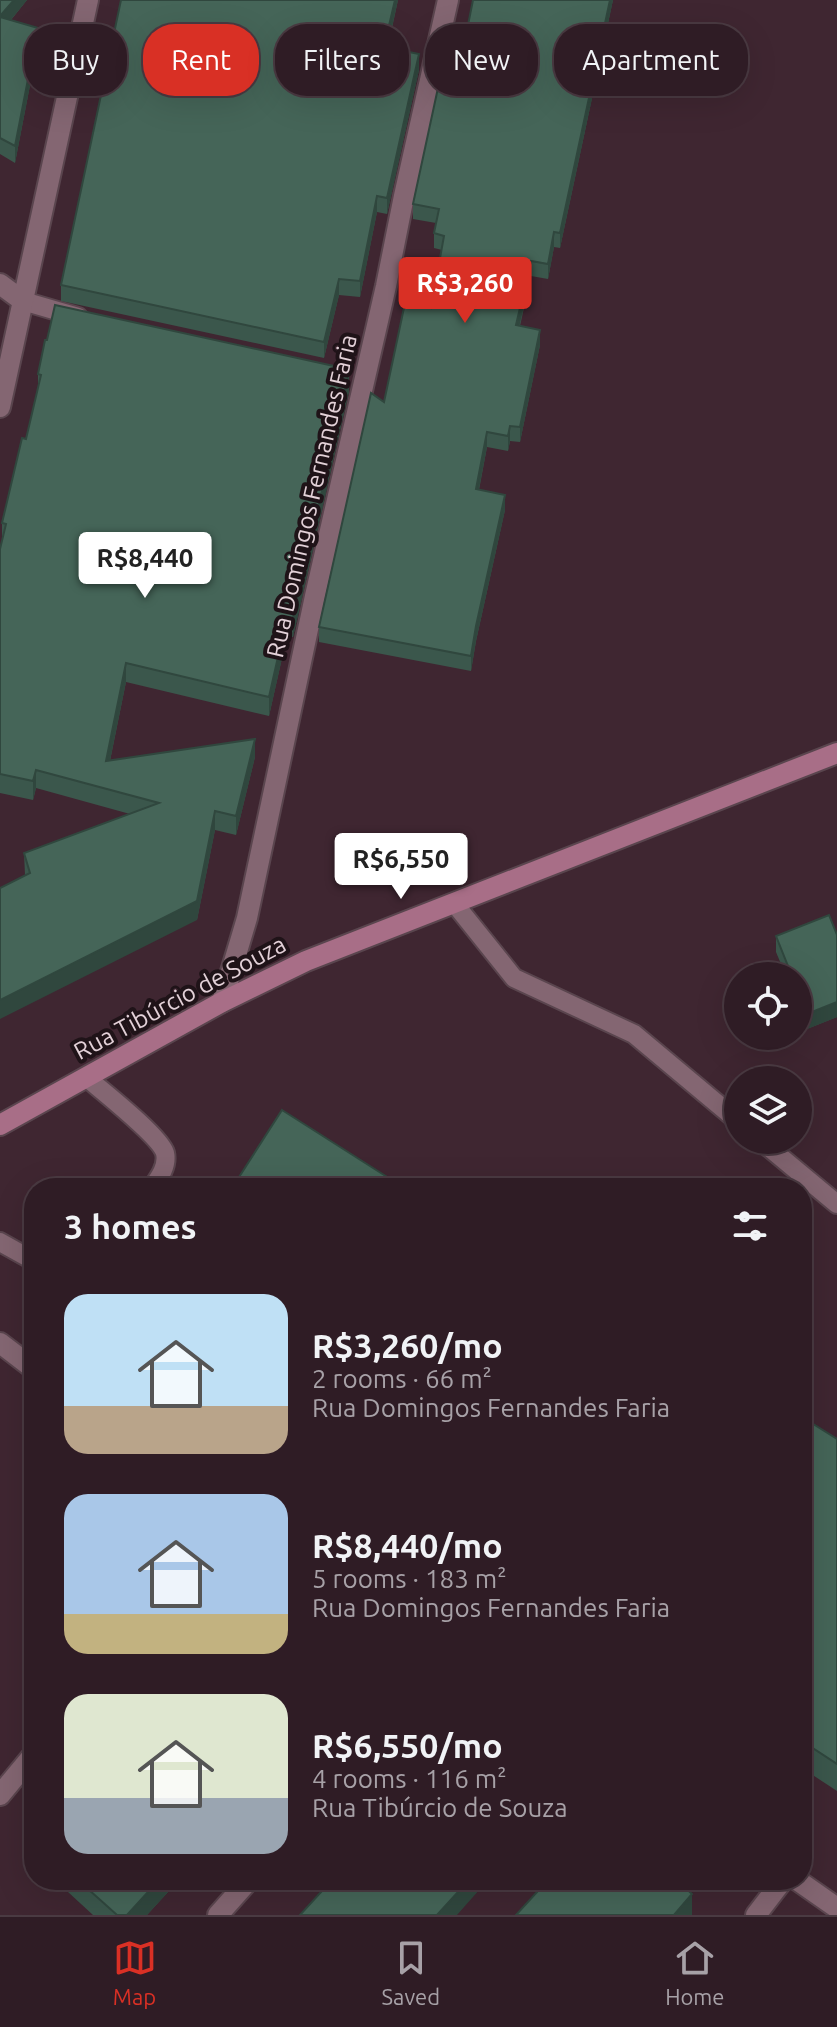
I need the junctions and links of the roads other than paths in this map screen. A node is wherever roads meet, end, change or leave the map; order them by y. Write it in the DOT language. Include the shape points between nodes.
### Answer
graph roads {
  1 [pos="88,0"];
  2 [pos="448,0"];
  3 [pos="0,284"];
  4 [pos="23,301"];
  5 [pos="103,322"];
  6 [pos="0,407"];
  7 [pos="837,753"];
  8 [pos="454,903"];
  9 [pos="222,1002"];
  10 [pos="86,1077"];
  11 [pos="724,1109"];
  12 [pos="0,1125"];
  13 [pos="777,1154"];
  14 [pos="158,1178"];
  15 [pos="806,1178"];
  16 [pos="812,1183"];
  17 [pos="837,1204"];
  18 [pos="0,1242"];
  19 [pos="24,1255"];
  20 [pos="0,1343"];
  21 [pos="24,1361"];
  22 [pos="24,1766"];
  23 [pos="0,1795"];
  24 [pos="240,1890"];
  25 [pos="775,1890"];
  26 [pos="811,1890"];
  27 [pos="837,1908"];
  28 [pos="218,1915"];
  29 [pos="756,1915"];
  1 -- 4 [label="street"];
  2 -- 9 [label="street, Rua Domingos Fernandes Faria" via="358,377 247,918"];
  3 -- 4 [label="street"];
  4 -- 5 [label="lane"];
  4 -- 6 [label="street"];
  7 -- 8 [label="main road, Rua Tibúrcio de Souza"];
  8 -- 9 [label="main road, Rua Tibúrcio de Souza" via="306,961"];
  8 -- 11 [label="lane" via="514,978 634,1034"];
  9 -- 10 [label="main road, Rua Tibúrcio de Souza"];
  10 -- 12 [label="main road, Rua Tibúrcio de Souza"];
  10 -- 14 [label="lane" via="165,1152"];
  13 -- 15 [label="lane"];
  16 -- 17 [label="lane"];
  18 -- 19 [label="lane"];
  20 -- 21 [label="street"];
  22 -- 23 [label="street"];
  24 -- 28 [label="street"];
  25 -- 29 [label="street"];
  26 -- 27 [label="street"];
}
